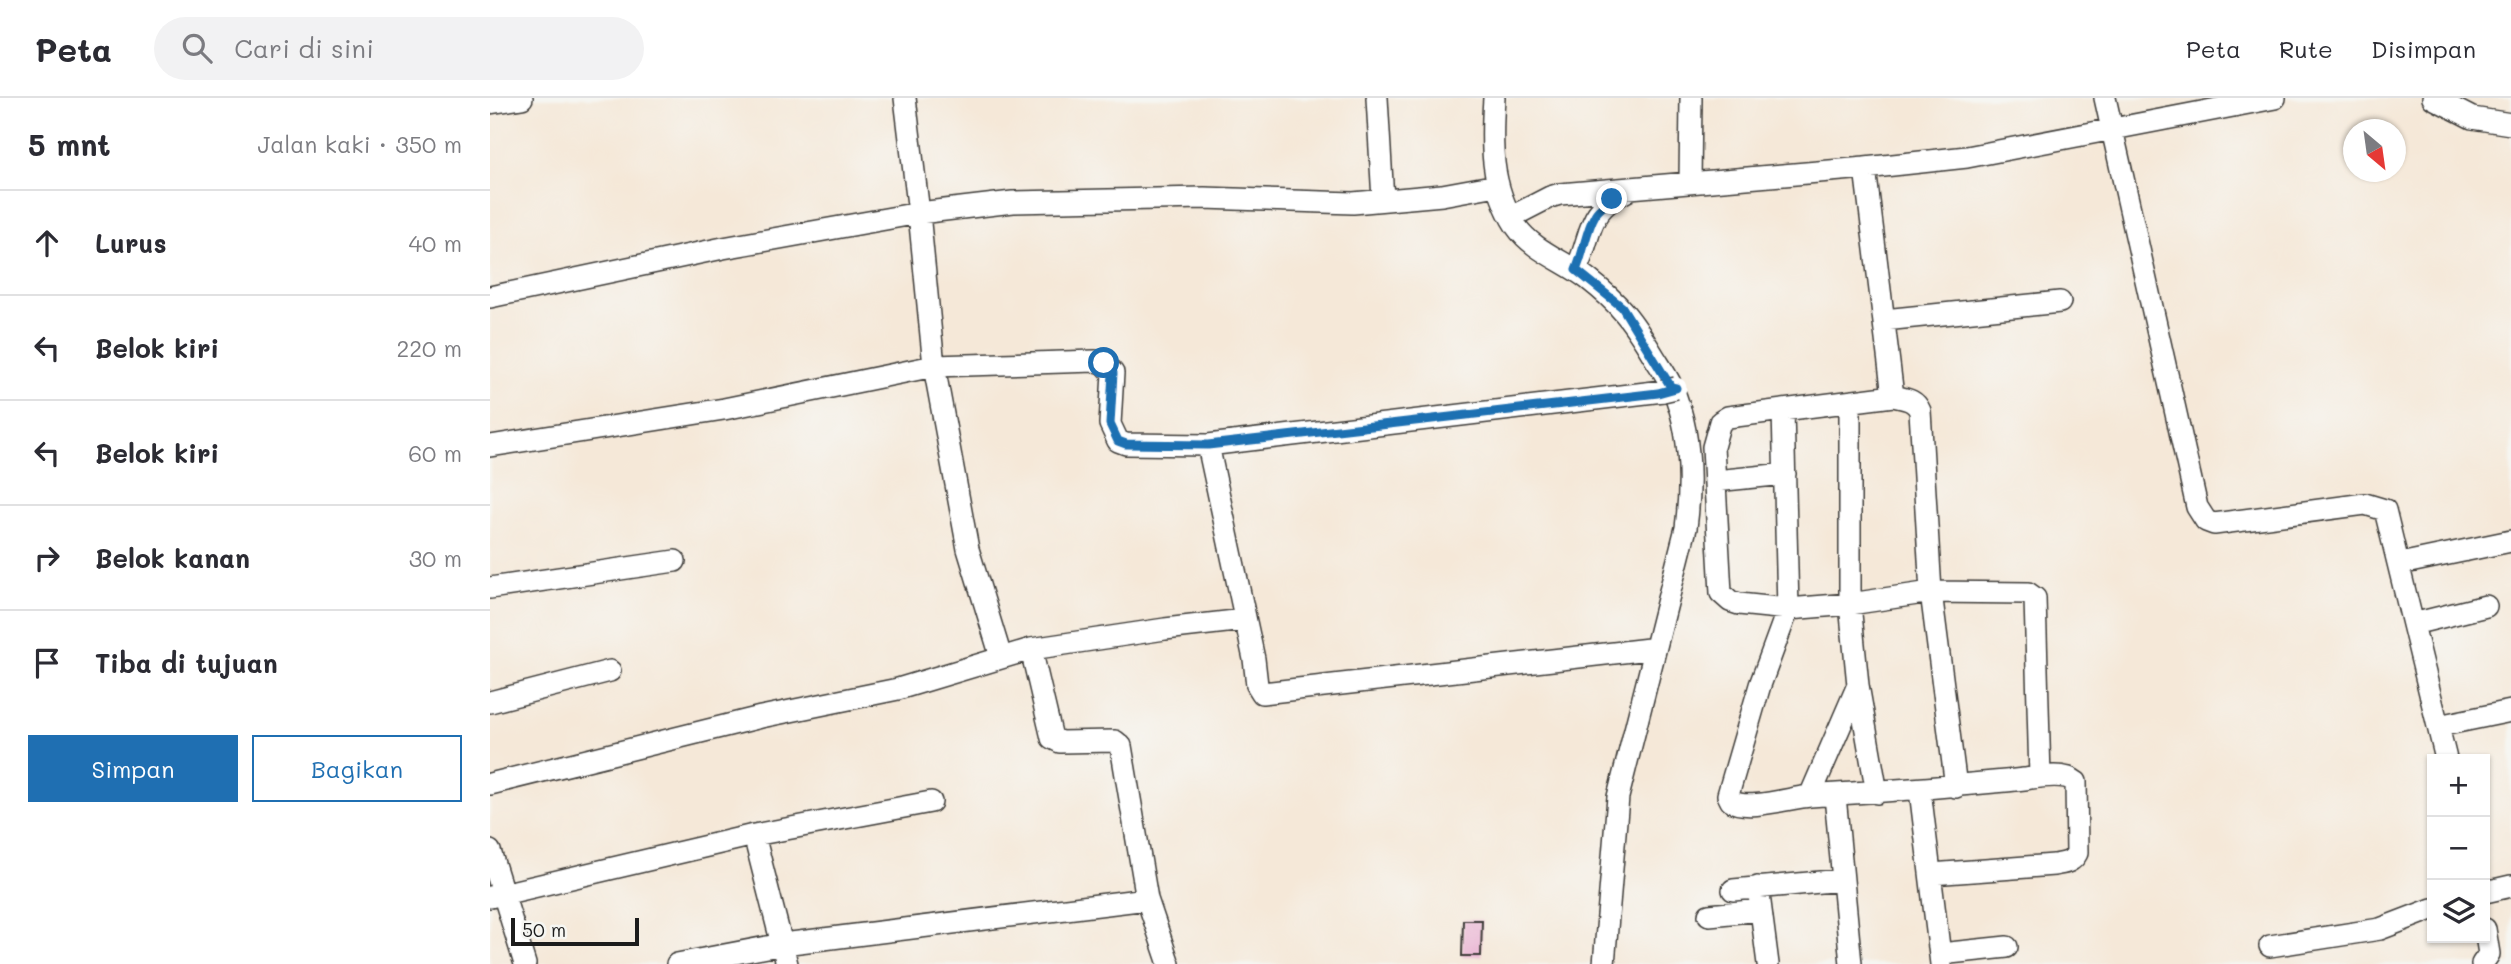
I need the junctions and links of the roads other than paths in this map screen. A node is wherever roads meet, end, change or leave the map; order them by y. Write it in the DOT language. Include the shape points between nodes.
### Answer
graph roads {
  1 [pos="522,98"];
  2 [pos="905,98"];
  3 [pos="1377,98"];
  4 [pos="1493,98"];
  5 [pos="1691,98"];
  6 [pos="2105,98"];
  7 [pos="2276,98"];
  8 [pos="2433,98"];
  9 [pos="490,103"];
  10 [pos="2511,124"];
  11 [pos="2112,128"];
  12 [pos="1865,168"];
  13 [pos="1690,182"];
  14 [pos="1497,185"];
  15 [pos="1635,187"];
  16 [pos="1383,200"];
  17 [pos="919,213"];
  18 [pos="1511,217"];
  19 [pos="1576,270"];
  20 [pos="490,297"];
  21 [pos="2060,302"];
  22 [pos="1884,320"];
  23 [pos="934,366"];
  24 [pos="1667,390"];
  25 [pos="1893,396"];
  26 [pos="1850,401"];
  27 [pos="1783,410"];
  28 [pos="1208,445"];
  29 [pos="490,446"];
  30 [pos="1785,474"];
  31 [pos="1715,481"];
  32 [pos="2511,541"];
  33 [pos="675,561"];
  34 [pos="2400,564"];
  35 [pos="490,588"];
  36 [pos="1931,592"];
  37 [pos="1850,604"];
  38 [pos="2487,606"];
  39 [pos="1788,609"];
  40 [pos="1244,620"];
  41 [pos="2413,624"];
  42 [pos="1031,649"];
  43 [pos="1649,649"];
  44 [pos="1001,657"];
  45 [pos="610,671"];
  46 [pos="1858,685"];
  47 [pos="490,702"];
  48 [pos="2511,711"];
  49 [pos="2438,726"];
  50 [pos="2445,754"];
  51 [pos="2040,777"];
  52 [pos="490,784"];
  53 [pos="1956,787"];
  54 [pos="1920,790"];
  55 [pos="1877,793"];
  56 [pos="1810,796"];
  57 [pos="1835,796"];
  58 [pos="932,802"];
  59 [pos="754,835"];
  60 [pos="490,850"];
  61 [pos="1931,874"];
  62 [pos="1842,880"];
  63 [pos="2511,886"];
  64 [pos="1758,887"];
  65 [pos="1733,890"];
  66 [pos="2490,891"];
  67 [pos="496,894"];
  68 [pos="1147,899"];
  69 [pos="1761,910"];
  70 [pos="2427,911"];
  71 [pos="1709,915"];
  72 [pos="2487,943"];
  73 [pos="2270,946"];
  74 [pos="2007,947"];
  75 [pos="785,954"];
  76 [pos="1940,959"];
  77 [pos="525,964"];
  78 [pos="677,964"];
  79 [pos="1169,964"];
  80 [pos="1591,964"];
  81 [pos="1604,964"];
  82 [pos="1768,964"];
  83 [pos="1850,964"];
  84 [pos="2482,964"];
  1 -- 9 [label="street"];
  2 -- 17 [label="street"];
  3 -- 16 [label="street"];
  4 -- 14 [label="street" via="1491,144"];
  5 -- 13 [label="street"];
  6 -- 11 [label="street"];
  7 -- 11 [label="street"];
  8 -- 10 [label="street" via="2472,118"];
  11 -- 12 [label="street" via="1967,157"];
  11 -- 34 [label="street" via="2202,516 2214,524 2365,504 2382,507"];
  12 -- 13 [label="street"];
  12 -- 22 [label="street"];
  13 -- 15 [label="street"];
  14 -- 16 [label="street"];
  14 -- 18 [label="street"];
  15 -- 18 [label="street" via="1550,197"];
  15 -- 19 [label="street" via="1595,213"];
  16 -- 17 [label="street" via="1108,198 1013,202"];
  17 -- 20 [label="street"];
  17 -- 23 [label="street"];
  18 -- 19 [label="street" via="1533,244"];
  19 -- 24 [label="street" via="1622,307"];
  21 -- 22 [label="street"];
  22 -- 25 [label="street"];
  23 -- 28 [label="street" via="1095,360 1113,373 1110,424 1118,441"];
  23 -- 29 [label="street" via="724,409"];
  23 -- 44 [label="street" via="968,549"];
  24 -- 28 [label="street"];
  24 -- 43 [label="street" via="1681,478 1680,510"];
  24 -- 81 [label="street" via="1680,411 1690,493 1679,559 1618,797"];
  25 -- 26 [label="street"];
  25 -- 36 [label="street" via="1912,400 1920,411"];
  26 -- 27 [label="street"];
  26 -- 37 [label="street"];
  27 -- 30 [label="street"];
  27 -- 31 [label="street" via="1720,422 1713,447"];
  28 -- 40 [label="street"];
  30 -- 31 [label="street"];
  30 -- 39 [label="street"];
  31 -- 39 [label="street" via="1721,593 1740,604"];
  32 -- 34 [label="street"];
  33 -- 35 [label="street"];
  34 -- 41 [label="street"];
  36 -- 37 [label="street"];
  36 -- 51 [label="street" via="2028,593 2035,598"];
  36 -- 53 [label="street"];
  37 -- 39 [label="street"];
  37 -- 46 [label="street"];
  38 -- 41 [label="street"];
  39 -- 56 [label="street" via="1728,795 1731,802 1743,805"];
  40 -- 42 [label="street"];
  40 -- 43 [label="street" via="1262,693"];
  41 -- 49 [label="street"];
  42 -- 44 [label="street"];
  42 -- 68 [label="street" via="1052,738 1060,742 1115,741 1121,746"];
  43 -- 80 [label="street" via="1604,842"];
  44 -- 52 [label="street" via="898,689"];
  45 -- 47 [label="street"];
  46 -- 55 [label="street"];
  46 -- 56 [label="street"];
  48 -- 49 [label="street"];
  49 -- 50 [label="street"];
  51 -- 53 [label="street"];
  51 -- 61 [label="street" via="2068,777 2076,782 2074,859 2054,865"];
  53 -- 54 [label="street"];
  54 -- 55 [label="street"];
  54 -- 61 [label="street"];
  55 -- 57 [label="street"];
  56 -- 57 [label="street"];
  57 -- 62 [label="street"];
  58 -- 59 [label="street"];
  59 -- 67 [label="street"];
  59 -- 75 [label="street"];
  60 -- 67 [label="street"];
  61 -- 76 [label="street"];
  62 -- 64 [label="street"];
  62 -- 83 [label="street"];
  63 -- 66 [label="street"];
  64 -- 65 [label="street"];
  64 -- 69 [label="street"];
  67 -- 77 [label="street"];
  68 -- 75 [label="street"];
  68 -- 79 [label="street"];
  69 -- 71 [label="street"];
  69 -- 82 [label="street"];
  70 -- 73 [label="street" via="2380,929"];
  72 -- 84 [label="street" via="2489,954"];
  74 -- 76 [label="street"];
  75 -- 78 [label="street"];
}
